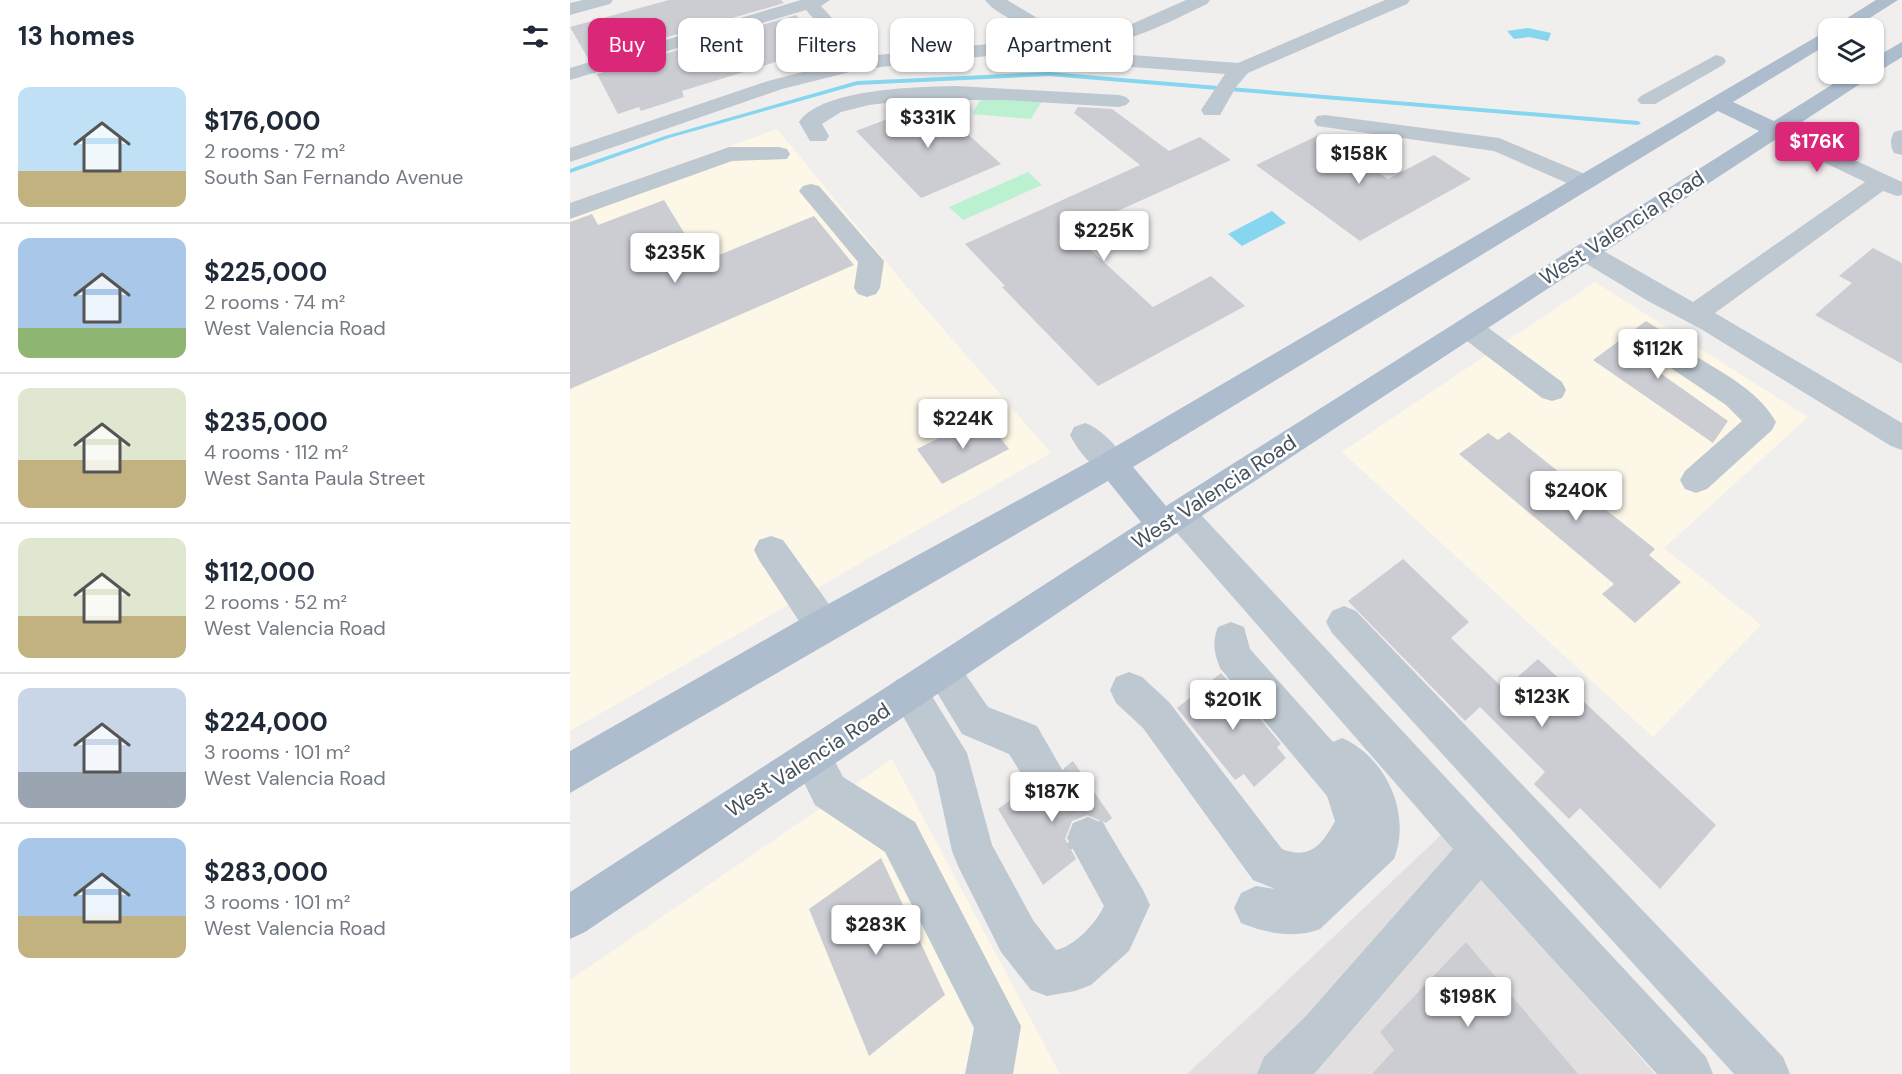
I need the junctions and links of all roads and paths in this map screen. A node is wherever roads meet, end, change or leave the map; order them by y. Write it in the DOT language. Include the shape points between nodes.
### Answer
graph roads {
  1 [pos="603,0"];
  2 [pos="994,0"];
  3 [pos="1401,0"];
  4 [pos="1888,0"];
  5 [pos="815,2"];
  6 [pos="1185,2"];
  7 [pos="570,9"];
  8 [pos="827,18"];
  9 [pos="1858,18"];
  10 [pos="1818,42"];
  11 [pos="1902,48"];
  12 [pos="1884,60"];
  13 [pos="878,61"];
  14 [pos="1716,61"];
  15 [pos="1240,69"];
  16 [pos="826,72"];
  17 [pos="570,74"];
  18 [pos="1846,84"];
  19 [pos="1648,100"];
  20 [pos="1119,101"];
  21 [pos="1717,103"];
  22 [pos="1212,110"];
  23 [pos="1325,121"];
  24 [pos="1775,130"];
  25 [pos="818,136"];
  26 [pos="1902,138"];
  27 [pos="1902,148"];
  28 [pos="779,154"];
  29 [pos="570,155"];
  30 [pos="1584,182"];
  31 [pos="1892,187"];
  32 [pos="811,191"];
  33 [pos="570,211"];
  34 [pos="1586,252"];
  35 [pos="867,288"];
  36 [pos="1695,314"];
  37 [pos="1469,328"];
  38 [pos="1675,357"];
  39 [pos="1552,390"];
  40 [pos="1085,435"];
  41 [pos="1902,438"];
  42 [pos="1112,464"];
  43 [pos="1696,480"];
  44 [pos="1171,520"];
  45 [pos="771,550"];
  46 [pos="1344,622"];
  47 [pos="823,626"];
  48 [pos="925,682"];
  49 [pos="1129,690"];
  50 [pos="812,758"];
  51 [pos="570,773"];
  52 [pos="1048,780"];
  53 [pos="1088,838"];
  54 [pos="1481,849"];
  55 [pos="1256,908"];
  56 [pos="570,917"];
  57 [pos="988,1074"];
  58 [pos="1281,1074"];
  59 [pos="1689,1074"];
  60 [pos="1766,1074"];
  1 -- 7 [label="street"];
  2 -- 6 [label="street" via="1048,32 1080,40 1124,33"];
  3 -- 15 [label="street"];
  4 -- 9 [label="main road"];
  5 -- 8 [label="street"];
  5 -- 17 [label="street"];
  10 -- 21 [label="main road"];
  11 -- 12 [label="main road"];
  13 -- 15 [label="street" via="988,50"];
  14 -- 19 [label="street"];
  15 -- 22 [label="street"];
  16 -- 29 [label="street" via="775,85"];
  18 -- 24 [label="main road, West Valencia Road"];
  20 -- 25 [label="street" via="992,91 897,94 830,108 810,122"];
  21 -- 24 [label="main road"];
  21 -- 30 [label="main road"];
  23 -- 30 [label="street" via="1499,145"];
  24 -- 31 [label="street"];
  24 -- 34 [label="main road, West Valencia Road"];
  26 -- 27 [label="street"];
  28 -- 33 [label="street" via="729,154"];
  30 -- 42 [label="main road"];
  31 -- 36 [label="street"];
  32 -- 35 [label="street" via="871,261"];
  34 -- 36 [label="street"];
  34 -- 37 [label="main road, West Valencia Road"];
  36 -- 41 [label="street"];
  37 -- 39 [label="street"];
  37 -- 44 [label="main road, West Valencia Road"];
  38 -- 43 [label="street" via="1736,397 1761,422"];
  40 -- 42 [label="street"];
  42 -- 44 [label="main road"];
  42 -- 47 [label="main road"];
  44 -- 48 [label="main road, West Valencia Road"];
  44 -- 54 [label="street"];
  45 -- 47 [label="street"];
  46 -- 60 [label="street"];
  47 -- 51 [label="main road"];
  48 -- 50 [label="main road, West Valencia Road"];
  48 -- 52 [label="street" via="975,721 1023,740"];
  48 -- 53 [label="street" via="953,767 973,851 1017,936 1047,974 1075,969 1113,934 1128,905"];
  49 -- 55 [label="street" via="1156,715 1268,865 1297,876 1320,870 1341,852 1356,823 1344,785 1233,656 1229,638 1254,652 1377,799 1379,844 1305,914"];
  50 -- 56 [label="main road, West Valencia Road"];
  50 -- 57 [label="street" via="829,790 900,837 998,1026"];
  54 -- 58 [label="street"];
  54 -- 59 [label="street"];
}
